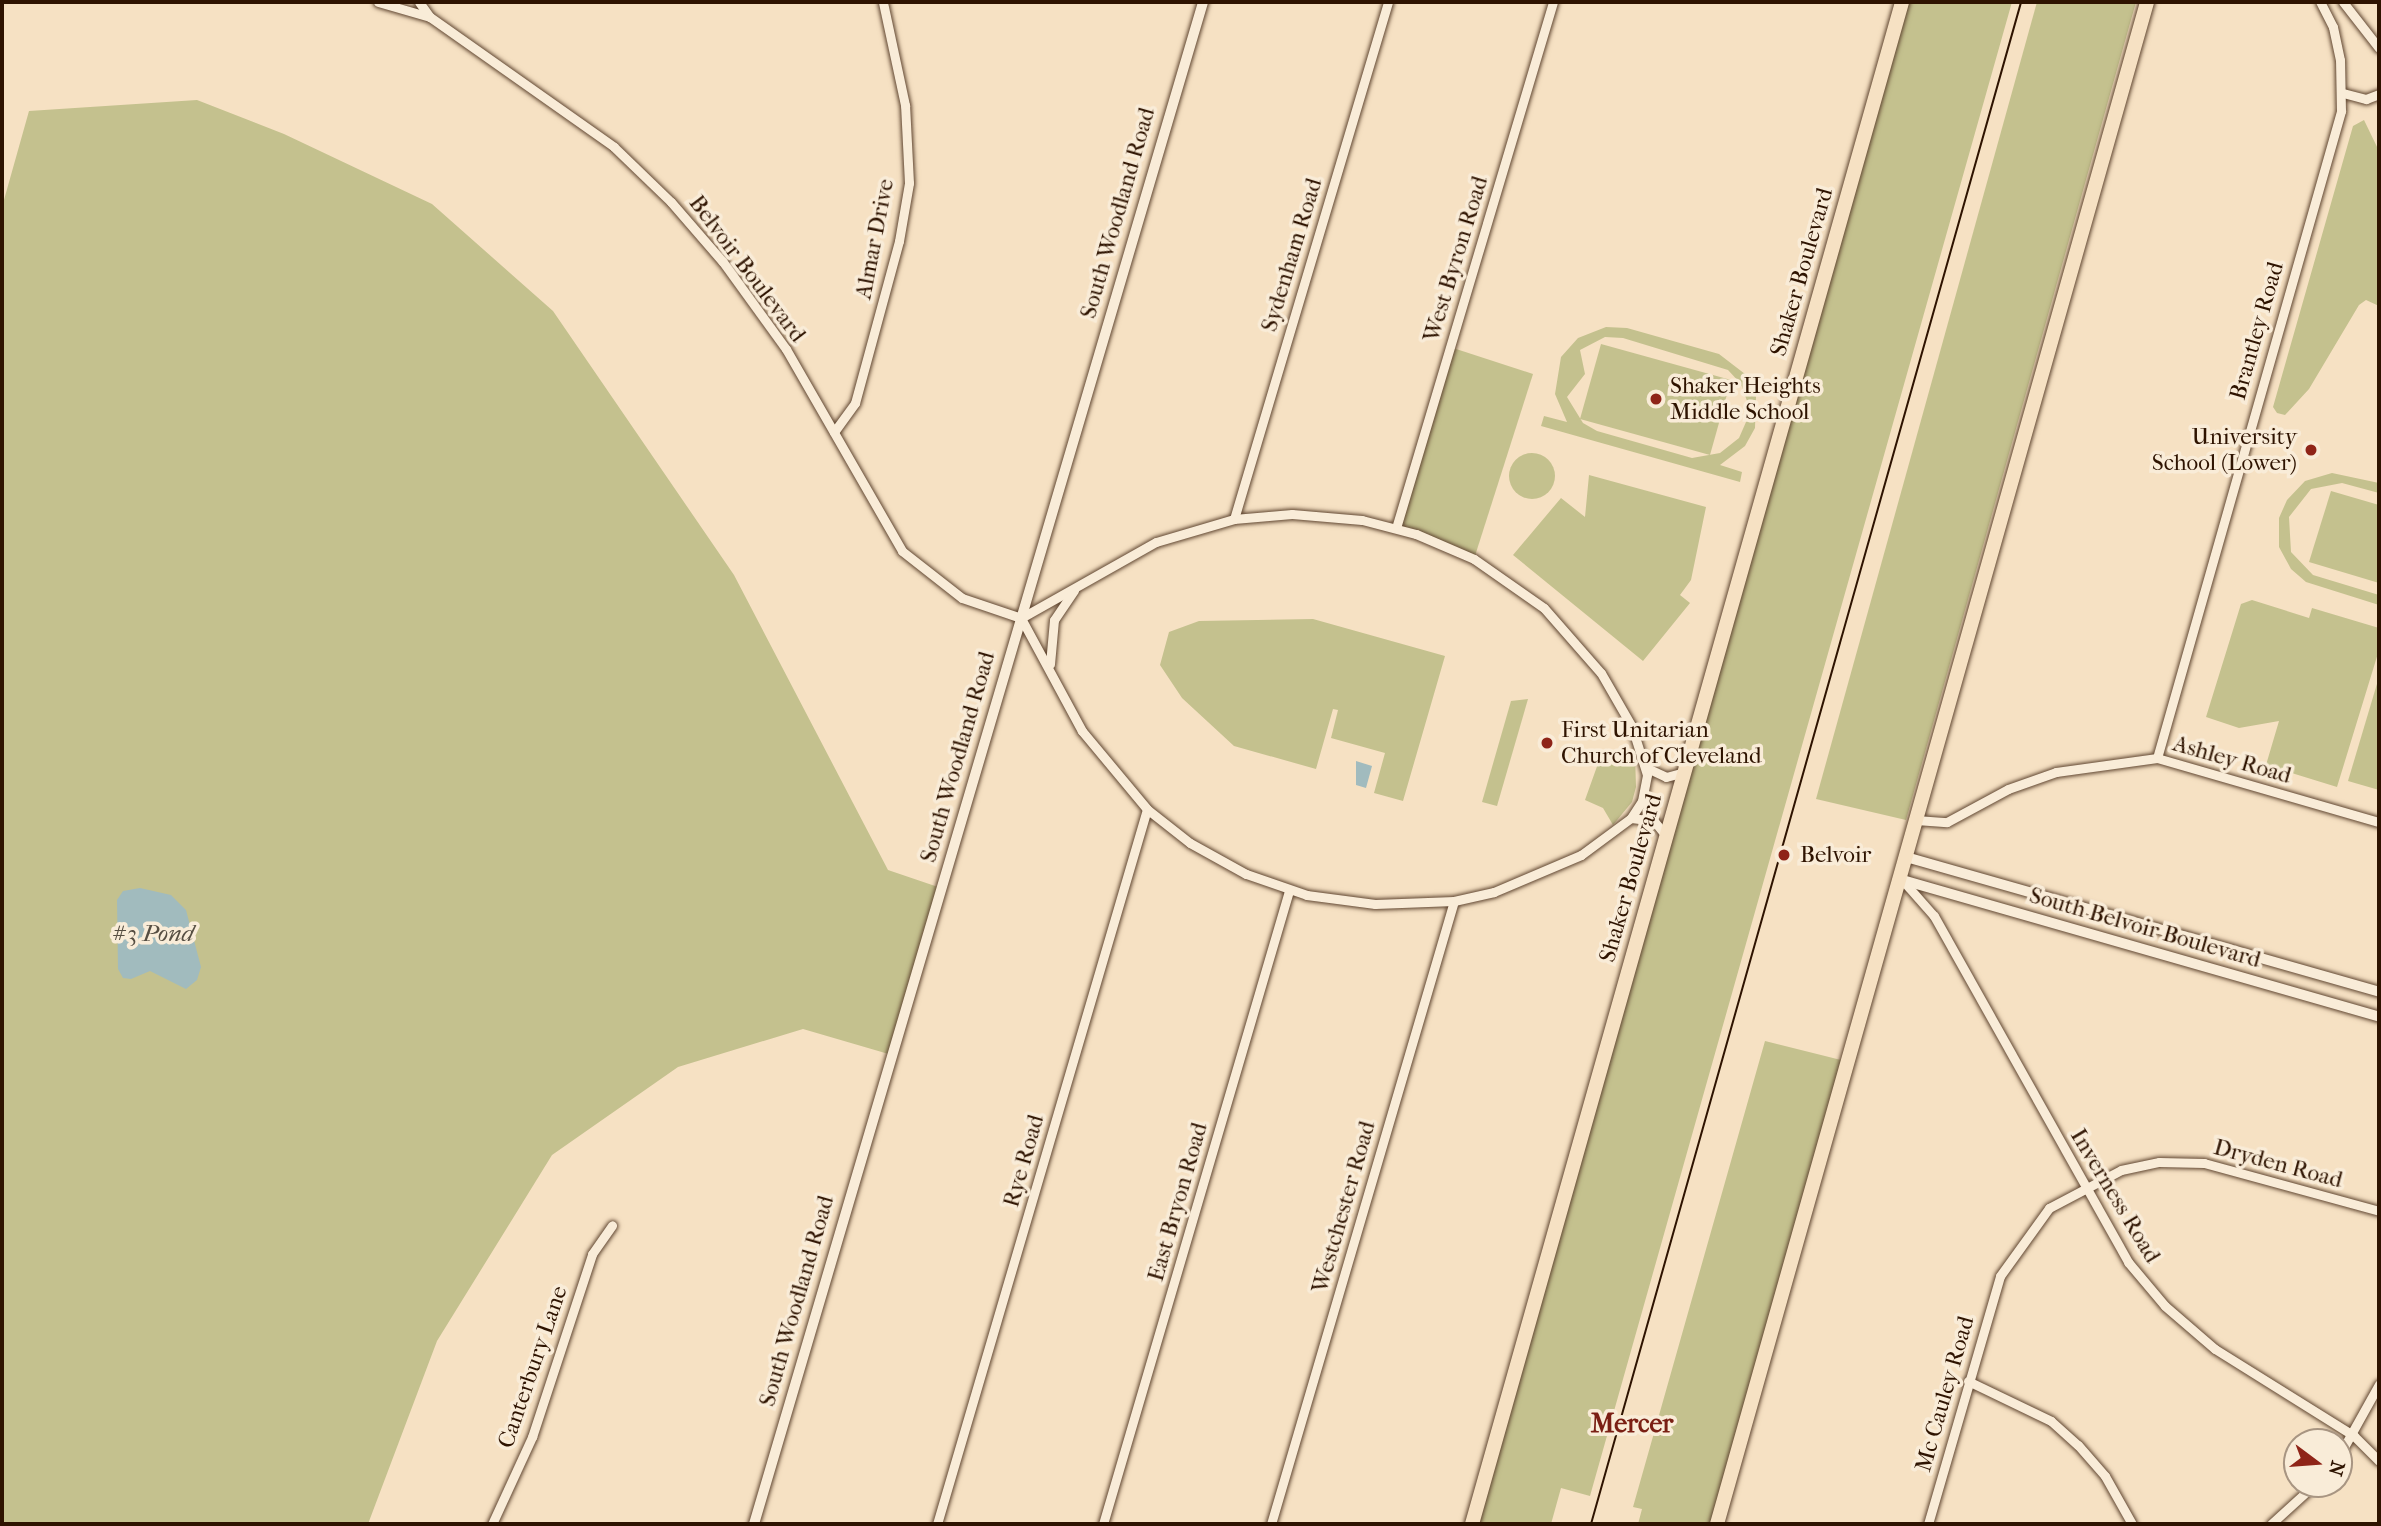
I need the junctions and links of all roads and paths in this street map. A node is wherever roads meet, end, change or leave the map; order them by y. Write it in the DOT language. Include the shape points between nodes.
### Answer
graph roads {
  1 [pos="378,2"];
  2 [pos="419,2"];
  3 [pos="883,2"];
  4 [pos="1203,2"];
  5 [pos="1388,2"];
  6 [pos="1553,2"];
  7 [pos="1902,2"];
  8 [pos="2147,2"];
  9 [pos="2319,2"];
  10 [pos="2343,2"];
  11 [pos="430,17"];
  12 [pos="2379,48"];
  13 [pos="2343,93"];
  14 [pos="2379,94"];
  15 [pos="834,432"];
  16 [pos="1234,519"];
  17 [pos="1396,528"];
  18 [pos="1075,588"];
  19 [pos="1021,618"];
  20 [pos="1050,667"];
  21 [pos="2157,758"];
  22 [pos="1647,768"];
  23 [pos="1685,772"];
  24 [pos="1147,809"];
  25 [pos="1631,818"];
  26 [pos="1916,820"];
  27 [pos="2379,822"];
  28 [pos="1667,837"];
  29 [pos="1906,857"];
  30 [pos="1950,870"];
  31 [pos="1899,879"];
  32 [pos="1289,891"];
  33 [pos="1942,891"];
  34 [pos="1454,901"];
  35 [pos="2379,992"];
  36 [pos="2379,1017"];
  37 [pos="2084,1186"];
  38 [pos="2379,1211"];
  39 [pos="612,1225"];
  40 [pos="2000,1276"];
  41 [pos="1968,1381"];
  42 [pos="2379,1384"];
  43 [pos="2354,1436"];
  44 [pos="2379,1461"];
  45 [pos="2300,1498"];
  46 [pos="492,1524"];
  47 [pos="754,1524"];
  48 [pos="937,1524"];
  49 [pos="1103,1524"];
  50 [pos="1271,1524"];
  51 [pos="1472,1524"];
  52 [pos="1717,1524"];
  53 [pos="1928,1524"];
  54 [pos="2132,1524"];
  55 [pos="2271,1524"];
  1 -- 11 [label="street, Belvoir Boulevard"];
  2 -- 11 [label="street"];
  3 -- 15 [label="street, Almar Drive" via="905,105 909,183 900,241 855,403"];
  4 -- 19 [label="street, South Woodland Road"];
  5 -- 16 [label="street, Sydenham Road"];
  6 -- 17 [label="street, West Byron Road"];
  7 -- 23 [label="main road, Shaker Boulevard"];
  8 -- 26 [label="main road"];
  9 -- 13 [label="street, Brantley Road" via="2335,35"];
  10 -- 12 [label="street"];
  11 -- 15 [label="street, Belvoir Boulevard" via="614,148 671,202 723,262 786,349"];
  13 -- 14 [label="street" via="2366,99"];
  13 -- 21 [label="street, Brantley Road"];
  15 -- 19 [label="street, Belvoir Boulevard" via="888,531 912,562 962,598"];
  16 -- 17 [label="street" via="1311,514"];
  16 -- 18 [label="street" via="1133,552"];
  17 -- 22 [label="street" via="1474,559 1544,608 1601,673 1632,727"];
  18 -- 19 [label="street"];
  18 -- 20 [label="street" via="1054,620"];
  19 -- 20 [label="street"];
  19 -- 47 [label="street, South Woodland Road"];
  20 -- 24 [label="street" via="1082,731"];
  21 -- 26 [label="street, Ashley Road" via="2056,772 2008,789 1947,822"];
  21 -- 27 [label="street, Ashley Road"];
  22 -- 23 [label="street" via="1666,777"];
  22 -- 25 [label="street" via="1644,796"];
  23 -- 28 [label="main road, Shaker Boulevard"];
  24 -- 32 [label="street" via="1209,854"];
  24 -- 48 [label="street, Rye Road"];
  25 -- 28 [label="street" via="1654,821"];
  25 -- 34 [label="street" via="1593,847 1551,870"];
  26 -- 29 [label="main road"];
  28 -- 51 [label="main road, Shaker Boulevard"];
  29 -- 30 [label="street, South Belvoir Boulevard"];
  29 -- 31 [label="main road"];
  30 -- 33 [label="street" via="1937,878"];
  30 -- 35 [label="street, South Belvoir Boulevard"];
  31 -- 33 [label="street, South Belvoir Boulevard"];
  31 -- 37 [label="street, Inverness Road" via="1920,895 1934,916"];
  31 -- 52 [label="main road"];
  32 -- 34 [label="street" via="1375,904"];
  32 -- 49 [label="street, East Bryon Road"];
  33 -- 36 [label="street, South Belvoir Boulevard"];
  34 -- 50 [label="street, Westchester Road"];
  37 -- 38 [label="street, Dryden Road" via="2120,1170 2159,1162 2204,1163"];
  37 -- 40 [label="street, Dryden Road" via="2049,1208"];
  37 -- 43 [label="street, Inverness Road" via="2128,1262 2165,1306 2215,1349"];
  39 -- 46 [label="street, Canterbury Lane" via="592,1254 533,1435"];
  40 -- 41 [label="street, Mc Cauley Road"];
  41 -- 53 [label="street, Mc Cauley Road"];
  41 -- 54 [label="street" via="2051,1420 2105,1476"];
  42 -- 43 [label="street"];
  43 -- 44 [label="street, Inverness Road"];
  45 -- 55 [label="street"];
}
